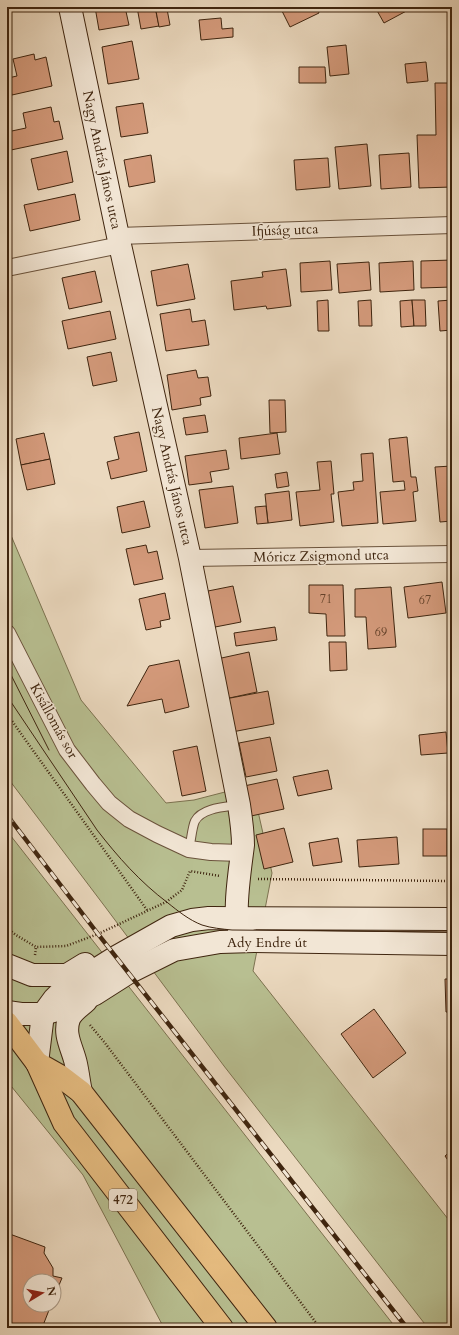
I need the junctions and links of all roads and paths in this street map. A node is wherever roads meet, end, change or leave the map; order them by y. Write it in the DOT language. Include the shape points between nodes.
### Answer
graph roads {
  1 [pos="70,7"];
  2 [pos="452,225"];
  3 [pos="119,240"];
  4 [pos="7,268"];
  5 [pos="452,554"];
  6 [pos="190,558"];
  7 [pos="7,633"];
  8 [pos="7,714"];
  9 [pos="239,805"];
  10 [pos="189,849"];
  11 [pos="242,853"];
  12 [pos="239,881"];
  13 [pos="452,882"];
  14 [pos="147,910"];
  15 [pos="210,918"];
  16 [pos="237,918"];
  17 [pos="282,918"];
  18 [pos="452,918"];
  19 [pos="7,928"];
  20 [pos="153,936"];
  21 [pos="254,941"];
  22 [pos="452,944"];
  23 [pos="174,950"];
  24 [pos="7,965"];
  25 [pos="95,994"];
  26 [pos="7,1012"];
  27 [pos="43,1014"];
  28 [pos="7,1023"];
  29 [pos="106,1043"];
  30 [pos="37,1063"];
  31 [pos="81,1092"];
  32 [pos="222,1328"];
  33 [pos="266,1328"];
  34 [pos="320,1328"];
  1 -- 3 [label="street, Nagy András János utca"];
  2 -- 3 [label="street, Ifjúság utca"];
  3 -- 4 [label="street, Ifjúság utca"];
  3 -- 6 [label="street, Nagy András János utca"];
  5 -- 6 [label="street, Móricz Zsigmond utca"];
  6 -- 9 [label="street, Nagy András János utca"];
  7 -- 10 [label="street, Kisállomás sor" via="67,750 92,784 109,803 129,819"];
  8 -- 14 [label="path"];
  9 -- 10 [label="lane" via="214,808 201,815 195,821"];
  9 -- 11 [label="street, Nagy András János utca"];
  10 -- 11 [label="street, Kisállomás sor"];
  11 -- 12 [label="street, Nagy András János utca"];
  12 -- 13 [label="path"];
  12 -- 14 [label="path" via="190,871 182,890 166,902"];
  12 -- 15 [label="street" via="231,905"];
  12 -- 16 [label="street, Nagy András János utca"];
  12 -- 17 [label="street" via="241,893 253,910 260,915"];
  14 -- 19 [label="path" via="98,934 66,946 36,947"];
  15 -- 16 [label="street, Ady Endre út"];
  15 -- 20 [label="street, Ady Endre út" via="170,926"];
  16 -- 17 [label="street, Ady Endre út"];
  16 -- 21 [label="street, Nagy András János utca" via="239,930 244,937"];
  16 -- 23 [label="street" via="234,927 225,936"];
  17 -- 18 [label="street, Ady Endre út"];
  20 -- 24 [label="street" via="139,935 124,940 66,975 32,975"];
  20 -- 27 [label="street, Ady Endre út" via="62,991"];
  21 -- 22 [label="street, Ady Endre út"];
  21 -- 23 [label="street, Ady Endre út" via="220,942"];
  23 -- 25 [label="street, Ady Endre út" via="128,973"];
  25 -- 27 [label="street" via="65,1008"];
  25 -- 31 [label="street" via="69,1018 68,1038"];
  26 -- 27 [label="street"];
  27 -- 30 [label="street"];
  28 -- 30 [label="main road, 472"];
  29 -- 34 [label="path"];
  30 -- 31 [label="main road, 472"];
  30 -- 32 [label="main road, 472" via="64,1123"];
  31 -- 33 [label="main road, 472"];
}
